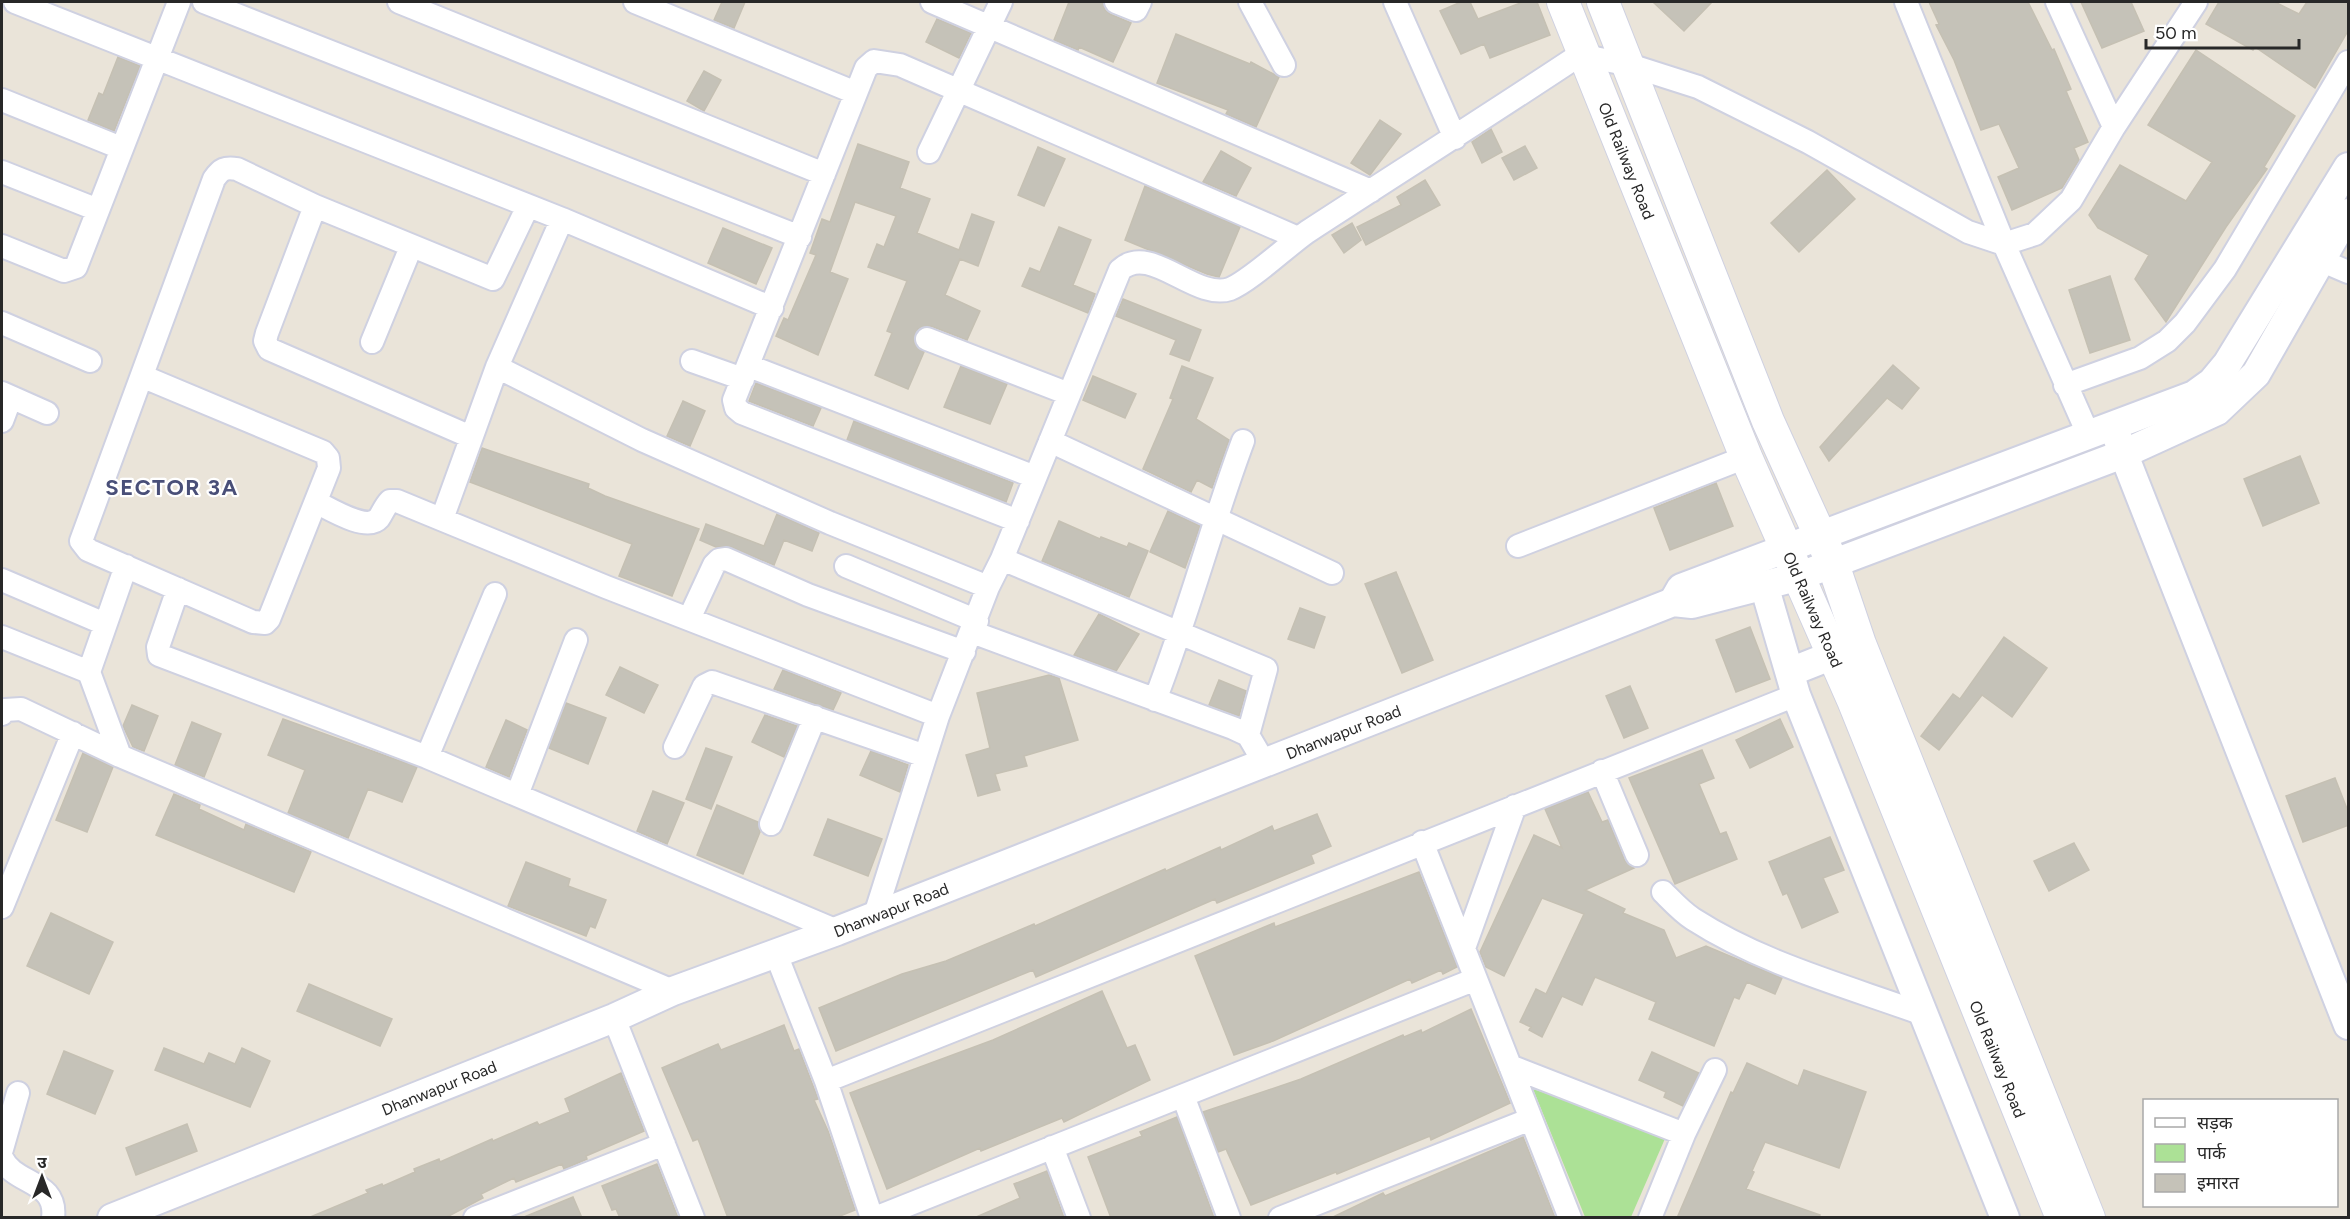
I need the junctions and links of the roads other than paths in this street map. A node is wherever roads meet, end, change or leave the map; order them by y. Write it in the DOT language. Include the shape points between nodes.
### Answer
graph roads {
  1 [pos="15,2"];
  2 [pos="179,2"];
  3 [pos="204,2"];
  4 [pos="399,2"];
  5 [pos="635,2"];
  6 [pos="932,2"];
  7 [pos="1001,2"];
  8 [pos="1116,2"];
  9 [pos="1140,2"];
  10 [pos="1250,2"];
  11 [pos="1395,2"];
  12 [pos="1563,2"];
  13 [pos="1603,2"];
  14 [pos="1906,2"];
  15 [pos="2057,2"];
  16 [pos="2196,2"];
  17 [pos="990,25"];
  18 [pos="1584,56"];
  19 [pos="155,59"];
  20 [pos="2349,62"];
  21 [pos="1626,64"];
  22 [pos="1284,65"];
  23 [pos="958,92"];
  24 [pos="856,93"];
  25 [pos="2,100"];
  26 [pos="2114,127"];
  27 [pos="1455,138"];
  28 [pos="121,148"];
  29 [pos="929,152"];
  30 [pos="2349,167"];
  31 [pos="2,172"];
  32 [pos="824,174"];
  33 [pos="1371,191"];
  34 [pos="315,206"];
  35 [pos="528,206"];
  36 [pos="98,210"];
  37 [pos="2349,213"];
  38 [pos="562,219"];
  39 [pos="800,237"];
  40 [pos="1298,238"];
  41 [pos="2004,244"];
  42 [pos="2,246"];
  43 [pos="411,247"];
  44 [pos="2309,255"];
  45 [pos="2349,272"];
  46 [pos="772,308"];
  47 [pos="2,323"];
  48 [pos="927,339"];
  49 [pos="372,342"];
  50 [pos="90,361"];
  51 [pos="692,361"];
  52 [pos="497,367"];
  53 [pos="746,373"];
  54 [pos="144,377"];
  55 [pos="2065,385"];
  56 [pos="1069,394"];
  57 [pos="6,395"];
  58 [pos="46,413"];
  59 [pos="2,421"];
  60 [pos="2102,431"];
  61 [pos="471,437"];
  62 [pos="1050,441"];
  63 [pos="1243,441"];
  64 [pos="2123,454"];
  65 [pos="1746,457"];
  66 [pos="1035,477"];
  67 [pos="316,502"];
  68 [pos="1215,516"];
  69 [pos="442,519"];
  70 [pos="1018,521"];
  71 [pos="1518,546"];
  72 [pos="1827,550"];
  73 [pos="1002,559"];
  74 [pos="1793,563"];
  75 [pos="126,566"];
  76 [pos="846,566"];
  77 [pos="1332,573"];
  78 [pos="2,580"];
  79 [pos="1764,585"];
  80 [pos="988,587"];
  81 [pos="178,589"];
  82 [pos="495,594"];
  83 [pos="1673,602"];
  84 [pos="689,619"];
  85 [pos="105,624"];
  86 [pos="1182,631"];
  87 [pos="971,635"];
  88 [pos="2,637"];
  89 [pos="576,640"];
  90 [pos="1833,655"];
  91 [pos="89,672"];
  92 [pos="1793,684"];
  93 [pos="1155,700"];
  94 [pos="2,714"];
  95 [pos="938,716"];
  96 [pos="815,717"];
  97 [pos="73,733"];
  98 [pos="1248,735"];
  99 [pos="675,747"];
  100 [pos="120,756"];
  101 [pos="925,756"];
  102 [pos="427,757"];
  103 [pos="1265,764"];
  104 [pos="1602,771"];
  105 [pos="517,795"];
  106 [pos="1515,806"];
  107 [pos="771,824"];
  108 [pos="1422,842"];
  109 [pos="1637,855"];
  110 [pos="1663,892"];
  111 [pos="2,907"];
  112 [pos="875,915"];
  113 [pos="837,931"];
  114 [pos="1464,948"];
  115 [pos="776,954"];
  116 [pos="1476,979"];
  117 [pos="673,991"];
  118 [pos="1923,1014"];
  119 [pos="614,1018"];
  120 [pos="2349,1025"];
  121 [pos="1510,1066"];
  122 [pos="1715,1070"];
  123 [pos="826,1080"];
  124 [pos="18,1093"];
  125 [pos="1183,1096"];
  126 [pos="1531,1119"];
  127 [pos="1684,1134"];
  128 [pos="664,1144"];
  129 [pos="1052,1148"];
  130 [pos="2,1149"];
  131 [pos="2,1158"];
  132 [pos="490,1215"];
  133 [pos="52,1218"];
  134 [pos="112,1218"];
  135 [pos="693,1218"];
  136 [pos="874,1218"];
  137 [pos="1079,1218"];
  138 [pos="1229,1218"];
  139 [pos="1280,1218"];
  140 [pos="1570,1218"];
  141 [pos="1650,1218"];
  142 [pos="2005,1218"];
  143 [pos="2062,1218"];
  144 [pos="2089,1218"];
  1 -- 19 [label="street"];
  2 -- 19 [label="street"];
  3 -- 39 [label="street"];
  4 -- 32 [label="street"];
  5 -- 24 [label="street"];
  6 -- 17 [label="street"];
  7 -- 17 [label="street"];
  8 -- 9 [label="street" via="1136,9"];
  10 -- 22 [label="street"];
  11 -- 27 [label="street"];
  12 -- 18 [label="main road, Old Railway Road"];
  13 -- 21 [label="main road, Old Railway Road"];
  14 -- 41 [label="street"];
  15 -- 26 [label="street"];
  16 -- 26 [label="street"];
  17 -- 23 [label="street"];
  17 -- 33 [label="street"];
  18 -- 21 [label="street"];
  18 -- 27 [label="street" via="1575,58"];
  18 -- 65 [label="main road, Old Railway Road"];
  19 -- 28 [label="street"];
  19 -- 35 [label="street"];
  20 -- 55 [label="street" via="2225,269 2185,323 2167,341 2140,358"];
  21 -- 41 [label="street" via="1698,87 1808,142 1968,232"];
  21 -- 72 [label="main road, Old Railway Road" via="1768,421"];
  23 -- 24 [label="street" via="900,65 874,61 866,68"];
  23 -- 29 [label="street"];
  23 -- 40 [label="street"];
  24 -- 32 [label="street"];
  25 -- 28 [label="street"];
  26 -- 41 [label="street" via="2071,200 2056,217 2035,234"];
  27 -- 33 [label="street"];
  28 -- 36 [label="street"];
  30 -- 44 [label="street"];
  31 -- 36 [label="street"];
  32 -- 39 [label="street"];
  33 -- 40 [label="street"];
  34 -- 43 [label="street"];
  34 -- 54 [label="street" via="237,169 220,171"];
  34 -- 61 [label="street" via="267,333 269,349"];
  35 -- 38 [label="street"];
  35 -- 43 [label="street" via="493,279"];
  36 -- 42 [label="street" via="71,271 64,272"];
  37 -- 44 [label="street"];
  38 -- 46 [label="street"];
  38 -- 52 [label="street"];
  39 -- 46 [label="street"];
  40 -- 56 [label="street" via="1229,289 1209,289 1152,265 1129,262 1120,270"];
  41 -- 55 [label="street"];
  43 -- 49 [label="street"];
  44 -- 45 [label="street"];
  44 -- 60 [label="street" via="2212,382 2194,395"];
  44 -- 64 [label="street" via="2256,374 2242,390 2217,411"];
  46 -- 53 [label="street"];
  47 -- 50 [label="street"];
  48 -- 56 [label="street"];
  51 -- 53 [label="street"];
  52 -- 61 [label="street"];
  52 -- 80 [label="street" via="653,445"];
  53 -- 66 [label="street"];
  53 -- 70 [label="street" via="734,400 742,413"];
  54 -- 67 [label="street" via="323,452 329,468"];
  54 -- 75 [label="street" via="81,541 88,550"];
  55 -- 60 [label="street"];
  56 -- 62 [label="street"];
  57 -- 58 [label="street"];
  57 -- 59 [label="street"];
  60 -- 64 [label="street"];
  60 -- 72 [label="street"];
  61 -- 69 [label="street"];
  62 -- 66 [label="street"];
  62 -- 68 [label="street"];
  63 -- 68 [label="street"];
  64 -- 72 [label="street"];
  64 -- 120 [label="street"];
  65 -- 71 [label="street"];
  65 -- 74 [label="main road, Old Railway Road"];
  66 -- 70 [label="street"];
  67 -- 69 [label="street" via="360,523 379,519 390,501"];
  67 -- 81 [label="street" via="265,622 253,622"];
  68 -- 77 [label="street"];
  68 -- 86 [label="street"];
  69 -- 84 [label="street"];
  70 -- 73 [label="street"];
  72 -- 74 [label="street"];
  72 -- 144 [label="main road, Old Railway Road" via="1860,644"];
  73 -- 80 [label="street"];
  73 -- 86 [label="street"];
  74 -- 79 [label="street, Dhanwapur Road"];
  74 -- 83 [label="street, Dhanwapur Road" via="1681,588"];
  74 -- 90 [label="main road, Old Railway Road"];
  75 -- 81 [label="street"];
  75 -- 85 [label="street"];
  76 -- 87 [label="street"];
  78 -- 85 [label="street"];
  79 -- 83 [label="street, Dhanwapur Road" via="1692,604"];
  79 -- 92 [label="street"];
  80 -- 87 [label="street"];
  81 -- 102 [label="street" via="158,646 159,655"];
  82 -- 102 [label="street"];
  83 -- 103 [label="street, Dhanwapur Road"];
  84 -- 87 [label="street" via="714,565 726,559 808,595"];
  84 -- 95 [label="street"];
  85 -- 91 [label="street"];
  86 -- 93 [label="street"];
  86 -- 98 [label="street" via="1266,669"];
  87 -- 93 [label="street"];
  87 -- 95 [label="street"];
  88 -- 91 [label="street"];
  89 -- 105 [label="street"];
  90 -- 92 [label="street"];
  90 -- 143 [label="main road, Old Railway Road"];
  91 -- 100 [label="street"];
  92 -- 104 [label="street"];
  92 -- 118 [label="street"];
  93 -- 98 [label="street"];
  94 -- 97 [label="street" via="5,710 21,709"];
  95 -- 101 [label="street"];
  96 -- 99 [label="street" via="712,682 704,686"];
  96 -- 101 [label="street"];
  96 -- 107 [label="street"];
  97 -- 100 [label="street"];
  97 -- 111 [label="street"];
  98 -- 103 [label="street"];
  100 -- 117 [label="street"];
  101 -- 112 [label="street"];
  102 -- 105 [label="street"];
  103 -- 112 [label="street, Dhanwapur Road"];
  104 -- 106 [label="street"];
  104 -- 109 [label="street"];
  105 -- 113 [label="street"];
  106 -- 108 [label="street"];
  106 -- 114 [label="street"];
  108 -- 114 [label="street"];
  108 -- 123 [label="street"];
  110 -- 118 [label="street" via="1691,918 1771,960"];
  112 -- 113 [label="street, Dhanwapur Road"];
  113 -- 115 [label="street, Dhanwapur Road"];
  114 -- 116 [label="street"];
  115 -- 117 [label="street, Dhanwapur Road"];
  115 -- 123 [label="street"];
  116 -- 121 [label="street"];
  116 -- 125 [label="street"];
  117 -- 119 [label="street, Dhanwapur Road"];
  118 -- 142 [label="street"];
  119 -- 128 [label="street"];
  119 -- 134 [label="street, Dhanwapur Road"];
  121 -- 126 [label="street"];
  121 -- 127 [label="street"];
  122 -- 127 [label="street"];
  123 -- 136 [label="street"];
  124 -- 130 [label="street"];
  125 -- 129 [label="street"];
  125 -- 138 [label="street"];
  126 -- 139 [label="street"];
  126 -- 140 [label="street"];
  127 -- 141 [label="street"];
  128 -- 132 [label="street"];
  128 -- 135 [label="street"];
  129 -- 136 [label="street"];
  129 -- 137 [label="street"];
  131 -- 133 [label="street" via="8,1167 49,1195 54,1207"];
}
